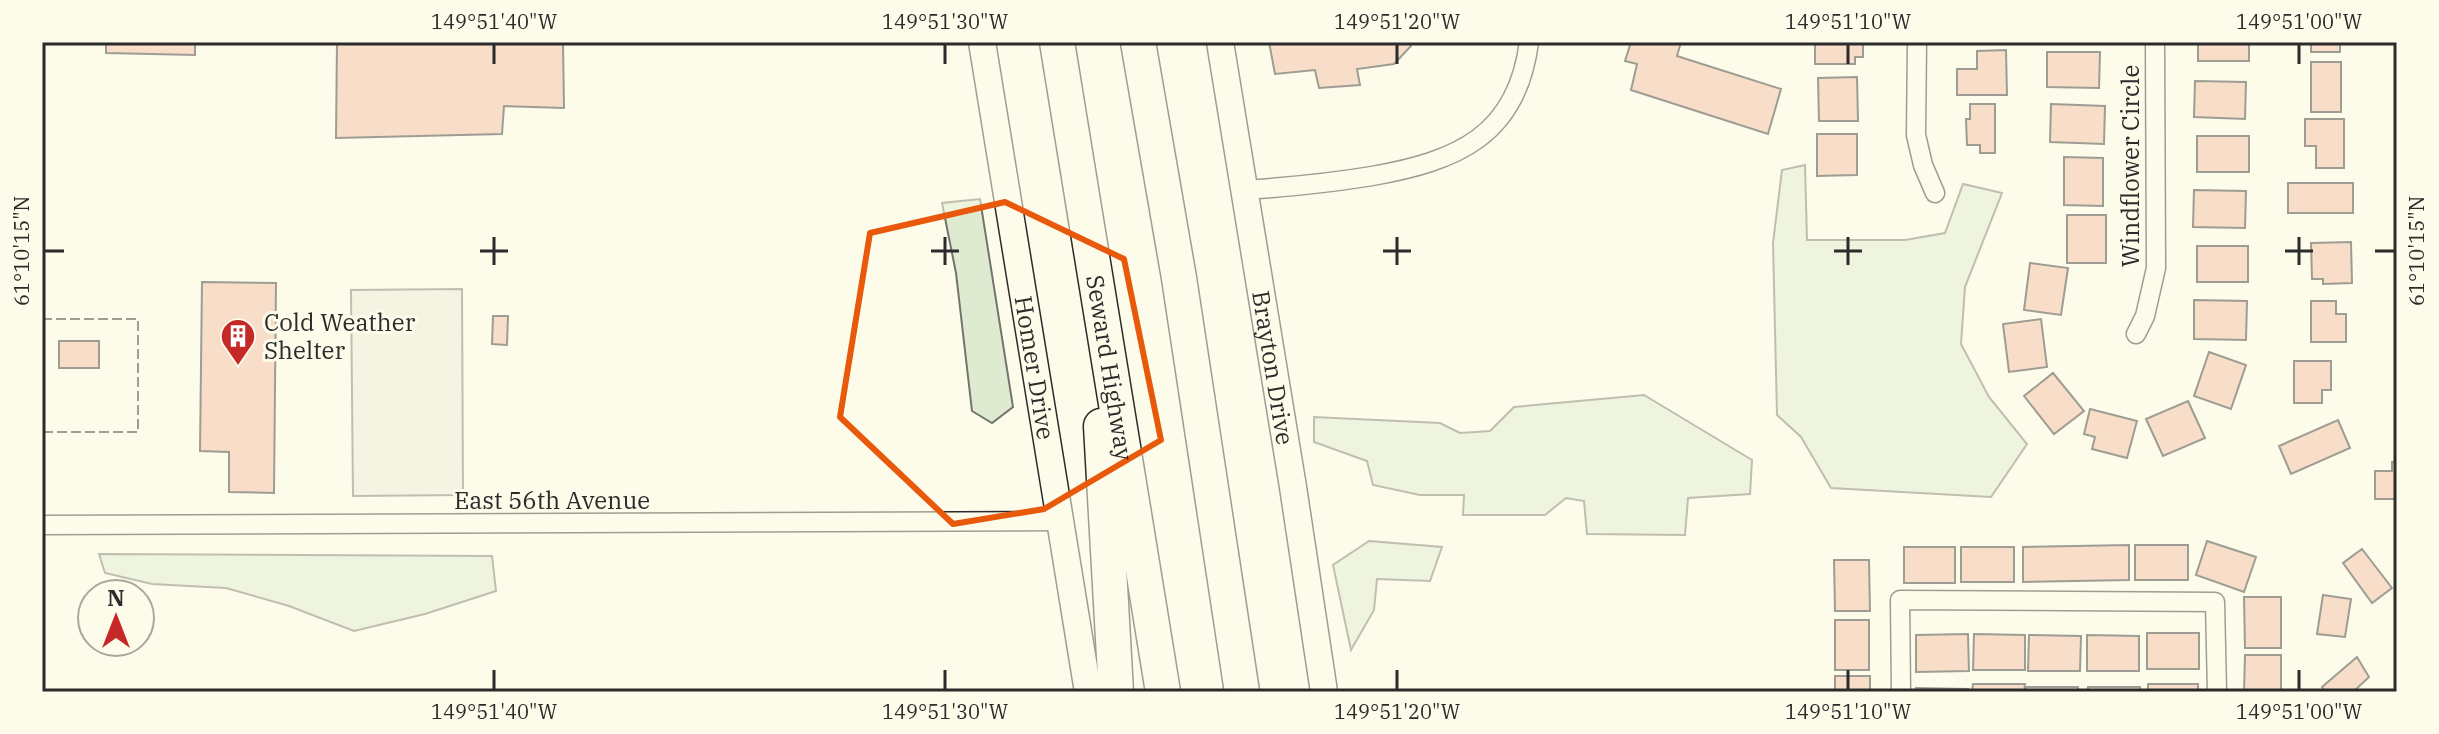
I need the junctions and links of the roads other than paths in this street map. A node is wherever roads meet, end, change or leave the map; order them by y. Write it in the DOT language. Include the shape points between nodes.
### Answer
graph roads {
  1 [pos="982,42"];
  2 [pos="1057,42"];
  3 [pos="1138,42"];
  4 [pos="1220,42"];
  5 [pos="1529,42"];
  6 [pos="1917,42"];
  7 [pos="2155,42"];
  8 [pos="1245,190"];
  9 [pos="1935,193"];
  10 [pos="1092,258"];
  11 [pos="2136,334"];
  12 [pos="1061,521"];
  13 [pos="42,525"];
  14 [pos="1242,691"];
  15 [pos="1088,692"];
  16 [pos="1116,692"];
  17 [pos="1163,692"];
  18 [pos="1324,692"];
  19 [pos="1901,692"];
  20 [pos="2217,692"];
  1 -- 12 [label="main road, Homer Drive"];
  2 -- 10 [label="highway, Seward Highway"];
  3 -- 14 [label="highway"];
  4 -- 8 [label="main road, Brayton Drive"];
  5 -- 8 [label="street" via="1526,69 1495,124 1444,159 1332,183"];
  6 -- 9 [label="street" via="1916,135"];
  7 -- 11 [label="street, Windflower Circle" via="2156,268"];
  8 -- 18 [label="main road, Brayton Drive"];
  10 -- 16 [label="highway"];
  10 -- 17 [label="highway, Seward Highway"];
  12 -- 13 [label="street, East 56th Avenue"];
  12 -- 15 [label="main road, Homer Drive"];
  19 -- 20 [label="street" via="1900,600 2215,602"];
}
